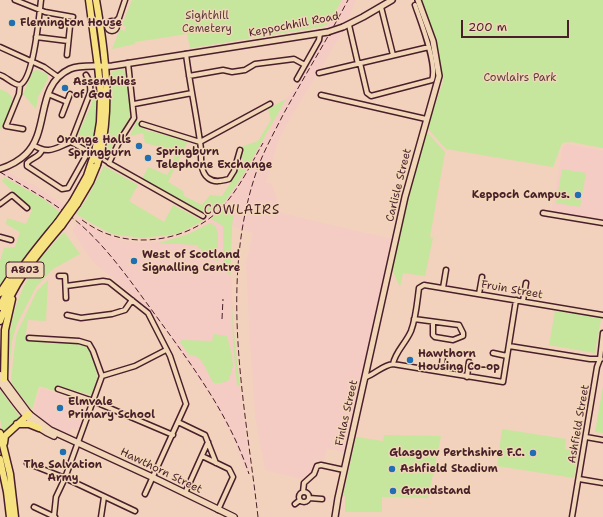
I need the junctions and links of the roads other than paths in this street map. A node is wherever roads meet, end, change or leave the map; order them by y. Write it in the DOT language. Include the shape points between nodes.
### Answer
graph roads {
  1 [pos="15,0"];
  2 [pos="41,0"];
  3 [pos="89,0"];
  4 [pos="96,0"];
  5 [pos="125,0"];
  6 [pos="392,0"];
  7 [pos="417,2"];
  8 [pos="381,7"];
  9 [pos="40,10"];
  10 [pos="73,17"];
  11 [pos="115,22"];
  12 [pos="349,25"];
  13 [pos="70,26"];
  14 [pos="320,33"];
  15 [pos="36,37"];
  16 [pos="68,41"];
  17 [pos="0,47"];
  18 [pos="429,47"];
  19 [pos="186,54"];
  20 [pos="67,55"];
  21 [pos="393,55"];
  22 [pos="32,61"];
  23 [pos="128,63"];
  24 [pos="359,64"];
  25 [pos="305,65"];
  26 [pos="102,67"];
  27 [pos="319,73"];
  28 [pos="0,75"];
  29 [pos="86,75"];
  30 [pos="189,76"];
  31 [pos="58,77"];
  32 [pos="297,78"];
  33 [pos="20,85"];
  34 [pos="192,93"];
  35 [pos="48,94"];
  36 [pos="70,94"];
  37 [pos="321,96"];
  38 [pos="67,102"];
  39 [pos="134,104"];
  40 [pos="270,104"];
  41 [pos="62,115"];
  42 [pos="426,120"];
  43 [pos="142,124"];
  44 [pos="23,129"];
  45 [pos="71,142"];
  46 [pos="200,142"];
  47 [pos="33,145"];
  48 [pos="42,150"];
  49 [pos="240,150"];
  50 [pos="86,151"];
  51 [pos="110,162"];
  52 [pos="0,169"];
  53 [pos="0,204"];
  54 [pos="27,208"];
  55 [pos="543,213"];
  56 [pos="203,216"];
  57 [pos="603,223"];
  58 [pos="60,224"];
  59 [pos="0,237"];
  60 [pos="11,240"];
  61 [pos="26,260"];
  62 [pos="446,270"];
  63 [pos="59,276"];
  64 [pos="482,277"];
  65 [pos="526,283"];
  66 [pos="15,286"];
  67 [pos="66,286"];
  68 [pos="443,288"];
  69 [pos="0,293"];
  70 [pos="478,294"];
  71 [pos="66,298"];
  72 [pos="132,300"];
  73 [pos="516,300"];
  74 [pos="523,301"];
  75 [pos="0,306"];
  76 [pos="67,315"];
  77 [pos="603,315"];
  78 [pos="414,319"];
  79 [pos="0,321"];
  80 [pos="434,322"];
  81 [pos="603,334"];
  82 [pos="29,338"];
  83 [pos="509,346"];
  84 [pos="166,350"];
  85 [pos="493,353"];
  86 [pos="443,356"];
  87 [pos="507,356"];
  88 [pos="602,359"];
  89 [pos="469,362"];
  90 [pos="393,364"];
  91 [pos="441,372"];
  92 [pos="102,376"];
  93 [pos="366,377"];
  94 [pos="467,377"];
  95 [pos="1,378"];
  96 [pos="58,389"];
  97 [pos="93,401"];
  98 [pos="27,415"];
  99 [pos="178,422"];
  100 [pos="16,424"];
  101 [pos="39,428"];
  102 [pos="0,433"];
  103 [pos="173,435"];
  104 [pos="586,437"];
  105 [pos="603,440"];
  106 [pos="208,442"];
  107 [pos="78,443"];
  108 [pos="3,446"];
  109 [pos="202,456"];
  110 [pos="0,459"];
  111 [pos="28,463"];
  112 [pos="216,463"];
  113 [pos="344,470"];
  114 [pos="0,477"];
  115 [pos="152,477"];
  116 [pos="65,478"];
  117 [pos="578,479"];
  118 [pos="603,483"];
  119 [pos="303,492"];
  120 [pos="184,493"];
  121 [pos="145,494"];
  122 [pos="104,497"];
  123 [pos="309,498"];
  124 [pos="322,499"];
  125 [pos="300,500"];
  126 [pos="295,504"];
  127 [pos="9,506"];
  128 [pos="34,507"];
  129 [pos="218,510"];
  130 [pos="136,511"];
  131 [pos="55,516"];
  132 [pos="10,517"];
  133 [pos="15,517"];
  134 [pos="101,517"];
  135 [pos="234,517"];
  136 [pos="335,517"];
  137 [pos="572,517"];
  1 -- 9 [label="street"];
  2 -- 9 [label="street"];
  3 -- 26 [label="main road, A803"];
  4 -- 26 [label="main road, A803"];
  5 -- 11 [label="street"];
  6 -- 8 [label="street, Keppochhill Road"];
  7 -- 18 [label="street, Carlisle Street"];
  7 -- 42 [label="street, Carlisle Street" via="433,41 439,71"];
  8 -- 12 [label="street, Keppochhill Road"];
  8 -- 21 [label="street"];
  9 -- 10 [label="street"];
  9 -- 15 [label="street"];
  12 -- 14 [label="street, Keppochhill Road, bridge"];
  12 -- 24 [label="street"];
  13 -- 16 [label="street"];
  14 -- 19 [label="street, Keppochhill Road"];
  14 -- 25 [label="street" via="319,40"];
  15 -- 16 [label="street"];
  15 -- 22 [label="street"];
  16 -- 20 [label="street"];
  17 -- 22 [label="street"];
  18 -- 21 [label="street"];
  18 -- 24 [label="street, Carlisle Street" via="432,80 379,94 369,95"];
  19 -- 23 [label="street, Keppochhill Road"];
  19 -- 30 [label="street"];
  21 -- 24 [label="street"];
  22 -- 31 [label="street"];
  22 -- 33 [label="street" via="25,82"];
  23 -- 26 [label="street, Keppochhill Road"];
  23 -- 39 [label="street"];
  24 -- 27 [label="street"];
  25 -- 30 [label="street" via="294,59 255,64 245,70 223,70"];
  25 -- 32 [label="street"];
  26 -- 31 [label="street, Keppochhill Road" via="70,69"];
  26 -- 58 [label="main road, A803, bridge" via="107,112 104,138 90,182"];
  28 -- 33 [label="street"];
  29 -- 45 [label="street" via="90,80 90,93"];
  30 -- 34 [label="street"];
  31 -- 35 [label="street"];
  33 -- 44 [label="street" via="6,126"];
  34 -- 39 [label="street"];
  34 -- 46 [label="street"];
  35 -- 38 [label="street"];
  35 -- 47 [label="street"];
  36 -- 38 [label="street"];
  37 -- 42 [label="street"];
  38 -- 41 [label="street"];
  39 -- 51 [label="street" via="134,118"];
  40 -- 46 [label="street"];
  42 -- 93 [label="street, Carlisle Street" via="405,197"];
  43 -- 46 [label="street"];
  45 -- 48 [label="street"];
  45 -- 50 [label="street"];
  46 -- 49 [label="street" via="204,173 208,179 219,182 229,179"];
  47 -- 48 [label="street"];
  47 -- 52 [label="street" via="27,154 12,165"];
  48 -- 50 [label="street" via="37,157 27,163 27,166 66,189 87,154"];
  50 -- 51 [label="street"];
  51 -- 56 [label="street"];
  53 -- 54 [label="street" via="12,195"];
  55 -- 57 [label="street"];
  58 -- 61 [label="main road, A803"];
  58 -- 66 [label="main road, A803"];
  59 -- 60 [label="street"];
  61 -- 69 [label="main road"];
  61 -- 75 [label="main road, A803"];
  62 -- 68 [label="street"];
  63 -- 67 [label="street" via="65,276"];
  64 -- 70 [label="street"];
  65 -- 74 [label="street"];
  66 -- 79 [label="main road, A803"];
  66 -- 95 [label="main road" via="5,330"];
  67 -- 71 [label="street"];
  67 -- 72 [label="street" via="109,282"];
  68 -- 70 [label="street, Fruin Street"];
  68 -- 78 [label="street, Fruin Street" via="424,285 419,288"];
  70 -- 73 [label="street, Fruin Street"];
  72 -- 76 [label="street" via="125,310 112,314 80,318"];
  72 -- 84 [label="street" via="148,313"];
  73 -- 74 [label="street, Fruin Street"];
  73 -- 83 [label="street"];
  74 -- 77 [label="street, Fruin Street"];
  78 -- 80 [label="street"];
  78 -- 90 [label="street" via="410,333"];
  80 -- 80 [label="street" via="459,325 463,336 454,340 434,337"];
  81 -- 88 [label="street, Ashfield Street"];
  82 -- 92 [label="street" via="89,344"];
  83 -- 87 [label="street"];
  83 -- 88 [label="street"];
  84 -- 92 [label="street" via="135,366"];
  84 -- 99 [label="street" via="186,404"];
  85 -- 87 [label="street"];
  86 -- 91 [label="street"];
  87 -- 94 [label="street" via="503,382"];
  88 -- 104 [label="street, Ashfield Street" via="598,367"];
  89 -- 94 [label="street"];
  90 -- 91 [label="street"];
  90 -- 93 [label="street, Finlas Street"];
  91 -- 94 [label="street"];
  92 -- 97 [label="street"];
  93 -- 113 [label="street, Finlas Street"];
  95 -- 98 [label="main road, Hawthorn Street"];
  96 -- 97 [label="street"];
  97 -- 103 [label="street"];
  97 -- 107 [label="street"];
  98 -- 100 [label="main road"];
  98 -- 101 [label="main road, Hawthorn Street"];
  98 -- 107 [label="main road, Hawthorn Street" via="50,430"];
  99 -- 103 [label="street"];
  99 -- 106 [label="street" via="205,435"];
  100 -- 101 [label="main road" via="29,424"];
  100 -- 108 [label="main road" via="5,436"];
  101 -- 107 [label="main road, Hawthorn Street" via="58,438"];
  102 -- 108 [label="main road"];
  103 -- 115 [label="street"];
  104 -- 105 [label="street"];
  104 -- 117 [label="street, Ashfield Street"];
  106 -- 109 [label="street"];
  106 -- 112 [label="street"];
  107 -- 115 [label="main road, Hawthorn Street"];
  107 -- 116 [label="street"];
  108 -- 133 [label="main road" via="10,474"];
  109 -- 112 [label="street"];
  109 -- 120 [label="street"];
  110 -- 127 [label="main road"];
  111 -- 116 [label="street"];
  112 -- 129 [label="street" via="229,469 233,477"];
  113 -- 119 [label="street" via="317,466 314,474 304,483"];
  113 -- 136 [label="street, Finlas Street"];
  114 -- 127 [label="main road"];
  115 -- 120 [label="main road, Hawthorn Street"];
  115 -- 121 [label="street"];
  116 -- 122 [label="street"];
  116 -- 131 [label="street" via="56,497"];
  117 -- 118 [label="street"];
  117 -- 137 [label="street, Ashfield Street"];
  119 -- 123 [label="street" via="308,493"];
  119 -- 125 [label="street"];
  120 -- 129 [label="main road, Hawthorn Street"];
  122 -- 130 [label="street"];
  122 -- 134 [label="street"];
  123 -- 124 [label="street"];
  123 -- 125 [label="street" via="306,502"];
  125 -- 126 [label="street"];
  127 -- 132 [label="main road"];
  128 -- 131 [label="street"];
  129 -- 135 [label="main road, Hawthorn Street"];
}
